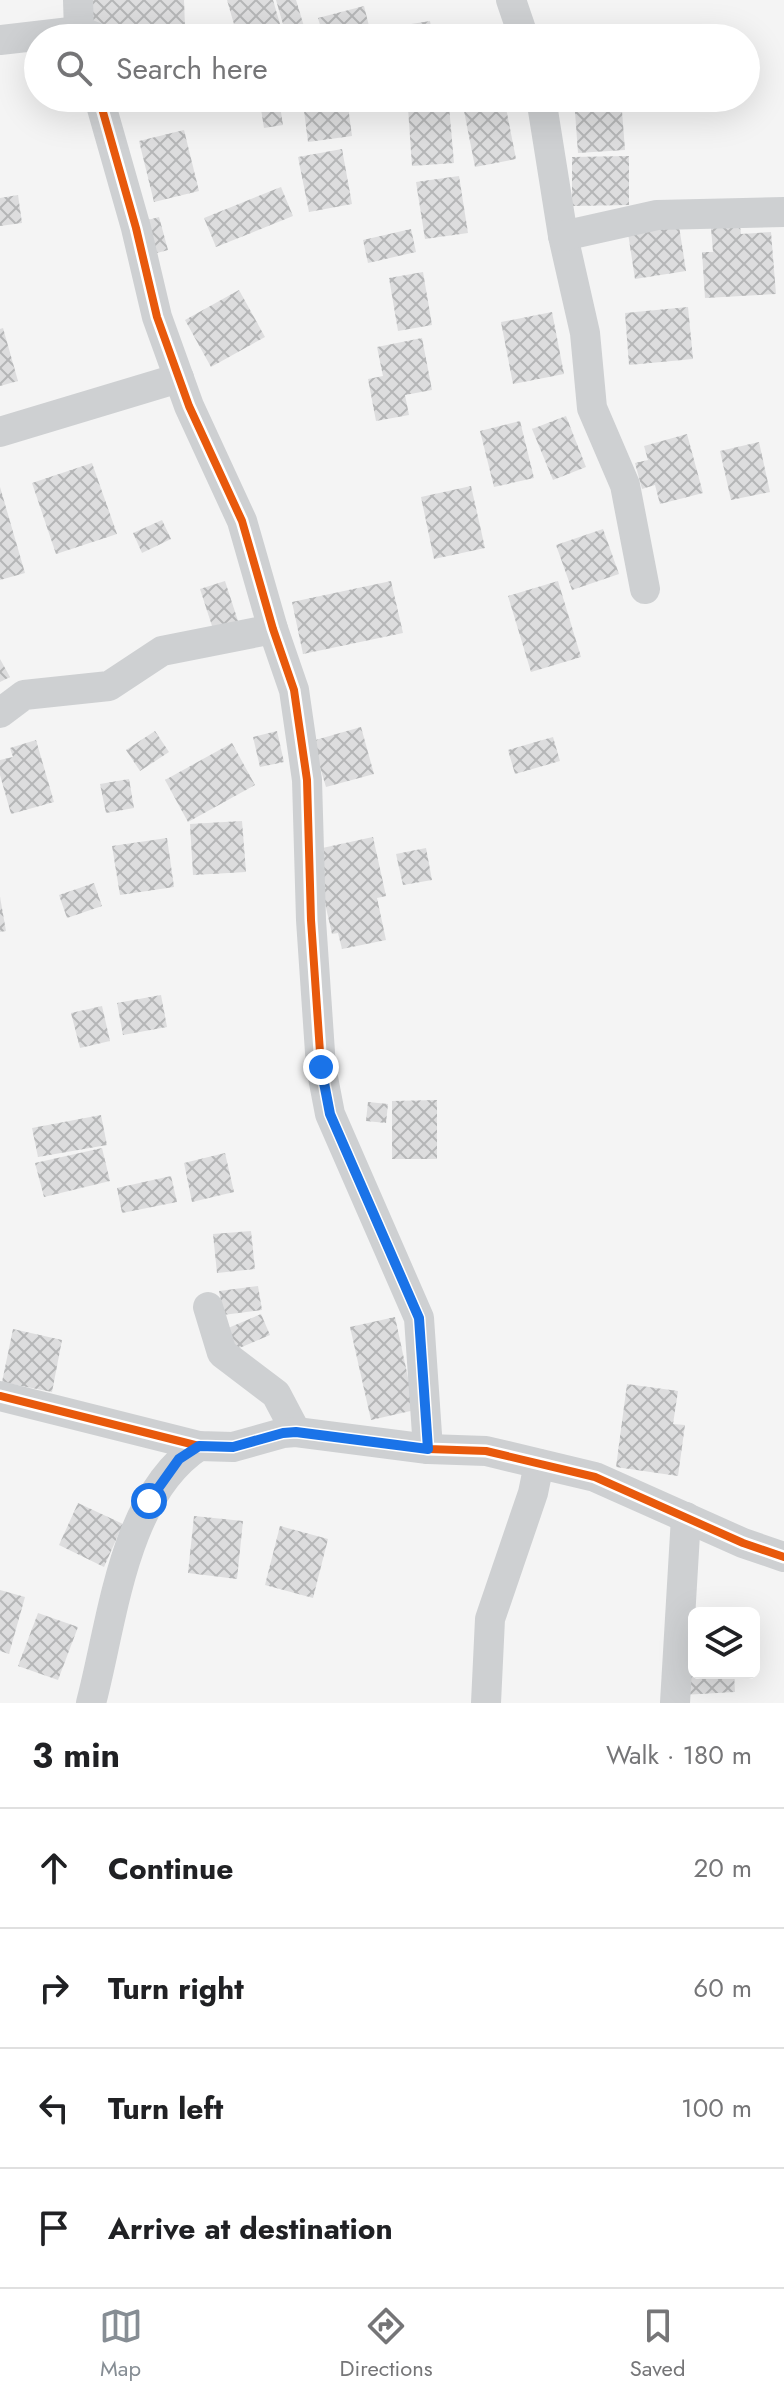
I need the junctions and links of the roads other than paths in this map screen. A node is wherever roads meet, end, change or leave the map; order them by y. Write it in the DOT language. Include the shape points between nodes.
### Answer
graph roads {
  1 [pos="78,0"];
  2 [pos="511,0"];
  3 [pos="83,24"];
  4 [pos="519,24"];
  5 [pos="24,39"];
  6 [pos="0,40"];
  7 [pos="103,112"];
  8 [pos="543,112"];
  9 [pos="784,212"];
  10 [pos="563,236"];
  11 [pos="179,378"];
  12 [pos="0,432"];
  13 [pos="645,589"];
  14 [pos="273,629"];
  15 [pos="0,713"];
  16 [pos="208,1307"];
  17 [pos="0,1396"];
  18 [pos="296,1432"];
  19 [pos="199,1446"];
  20 [pos="428,1449"];
  21 [pos="539,1464"];
  22 [pos="686,1517"];
  23 [pos="784,1557"];
  24 [pos="91,1703"];
  25 [pos="486,1703"];
  26 [pos="675,1703"];
  1 -- 3 [label="street"];
  2 -- 4 [label="street"];
  5 -- 6 [label="street"];
  7 -- 11 [label="street" via="157,317"];
  8 -- 10 [label="street"];
  9 -- 10 [label="street" via="657,215"];
  10 -- 13 [label="street" via="585,333 592,408 625,485"];
  11 -- 12 [label="street"];
  11 -- 14 [label="street" via="242,521"];
  14 -- 15 [label="street" via="162,651 109,686 24,695"];
  14 -- 20 [label="street" via="294,690 307,780 321,1067 330,1114 419,1318"];
  16 -- 18 [label="street" via="222,1353 276,1394"];
  17 -- 19 [label="street"];
  18 -- 19 [label="street" via="233,1447"];
  18 -- 20 [label="street"];
  19 -- 24 [label="street" via="162,1480 130,1543"];
  20 -- 21 [label="street" via="486,1451"];
  21 -- 22 [label="street" via="595,1477"];
  21 -- 25 [label="street" via="490,1619"];
  22 -- 23 [label="street"];
  22 -- 26 [label="street"];
}
